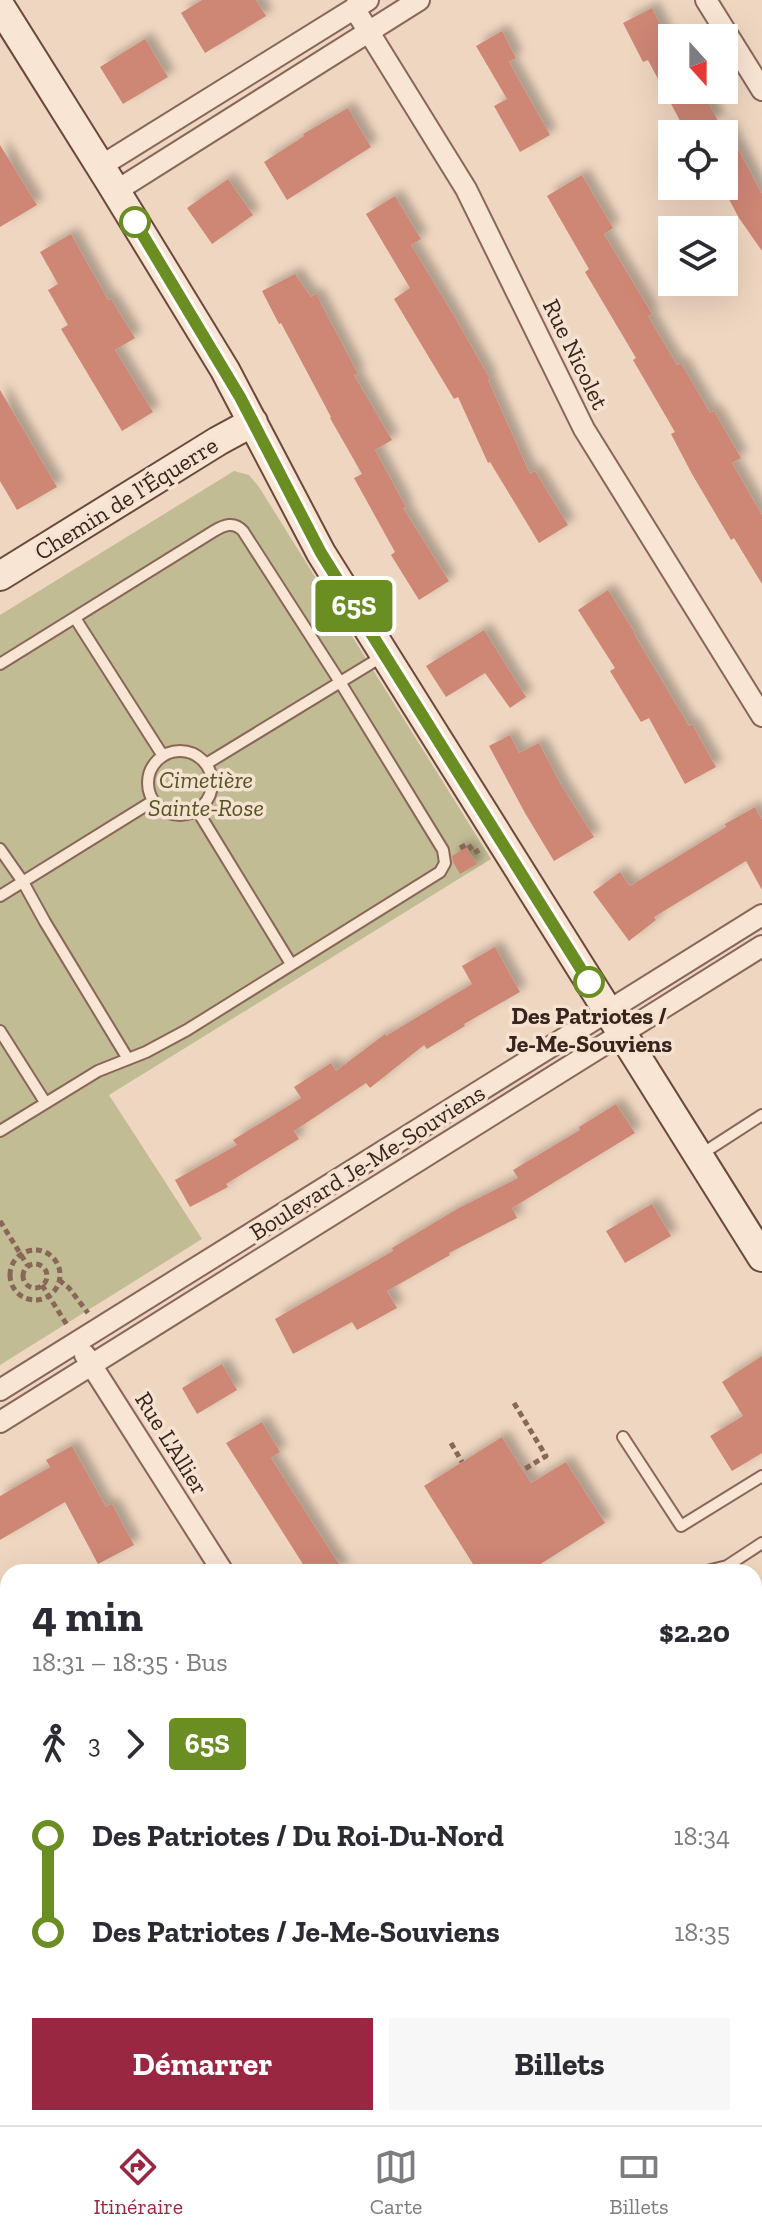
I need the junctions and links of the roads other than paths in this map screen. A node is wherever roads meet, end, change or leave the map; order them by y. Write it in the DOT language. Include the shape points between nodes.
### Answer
graph roads {
  1 [pos="419,0"];
  2 [pos="706,0"];
  3 [pos="361,4"];
  4 [pos="0,6"];
  5 [pos="369,32"];
  6 [pos="762,90"];
  7 [pos="101,166"];
  8 [pos="116,191"];
  9 [pos="253,422"];
  10 [pos="0,576"];
  11 [pos="75,618"];
  12 [pos="385,654"];
  13 [pos="0,664"];
  14 [pos="340,682"];
  15 [pos="762,716"];
  16 [pos="163,756"];
  17 [pos="206,764"];
  18 [pos="153,801"];
  19 [pos="197,810"];
  20 [pos="0,849"];
  21 [pos="23,882"];
  22 [pos="0,896"];
  23 [pos="762,915"];
  24 [pos="762,946"];
  25 [pos="291,964"];
  26 [pos="614,1022"];
  27 [pos="0,1031"];
  28 [pos="128,1059"];
  29 [pos="45,1102"];
  30 [pos="762,1115"];
  31 [pos="0,1131"];
  32 [pos="698,1156"];
  33 [pos="762,1257"];
  34 [pos="72,1334"];
  35 [pos="91,1365"];
  36 [pos="0,1390"];
  37 [pos="0,1422"];
  38 [pos="623,1437"];
  39 [pos="762,1476"];
  40 [pos="762,1543"];
  41 [pos="217,1564"];
  42 [pos="730,1564"];
  1 -- 5 [label="street"];
  2 -- 6 [label="street"];
  3 -- 5 [label="street, Rue Nicolet"];
  3 -- 7 [label="street"];
  4 -- 7 [label="street"];
  5 -- 8 [label="street"];
  5 -- 15 [label="street, Rue Nicolet" via="466,189 584,429"];
  7 -- 8 [label="street"];
  8 -- 9 [label="street"];
  9 -- 10 [label="street, Chemin de l'Équerre"];
  9 -- 12 [label="street" via="308,531"];
  11 -- 13 [label="lane"];
  11 -- 14 [label="lane" via="214,531 238,525"];
  11 -- 16 [label="lane"];
  12 -- 14 [label="lane"];
  12 -- 26 [label="street"];
  14 -- 17 [label="lane"];
  14 -- 25 [label="lane" via="438,841 445,863 440,872"];
  16 -- 17 [label="lane" via="187,752"];
  16 -- 18 [label="lane" via="148,778"];
  17 -- 19 [label="lane" via="212,787"];
  18 -- 19 [label="lane" via="172,814"];
  18 -- 21 [label="lane"];
  19 -- 25 [label="lane"];
  20 -- 21 [label="lane"];
  21 -- 22 [label="lane"];
  21 -- 28 [label="lane"];
  23 -- 26 [label="street, Boulevard Je-Me-Souviens"];
  24 -- 26 [label="street, Boulevard Je-Me-Souviens"];
  25 -- 28 [label="lane" via="178,1035"];
  26 -- 32 [label="street"];
  26 -- 34 [label="street, Boulevard Je-Me-Souviens"];
  26 -- 35 [label="street, Boulevard Je-Me-Souviens"];
  27 -- 29 [label="lane"];
  28 -- 29 [label="lane"];
  29 -- 31 [label="lane"];
  30 -- 32 [label="lane"];
  32 -- 33 [label="street"];
  34 -- 35 [label="street, Rue L'Allier"];
  34 -- 36 [label="street, Boulevard Je-Me-Souviens"];
  35 -- 37 [label="street, Boulevard Je-Me-Souviens"];
  35 -- 41 [label="street, Rue L'Allier"];
  38 -- 39 [label="lane" via="681,1526"];
  40 -- 42 [label="lane"];
}
